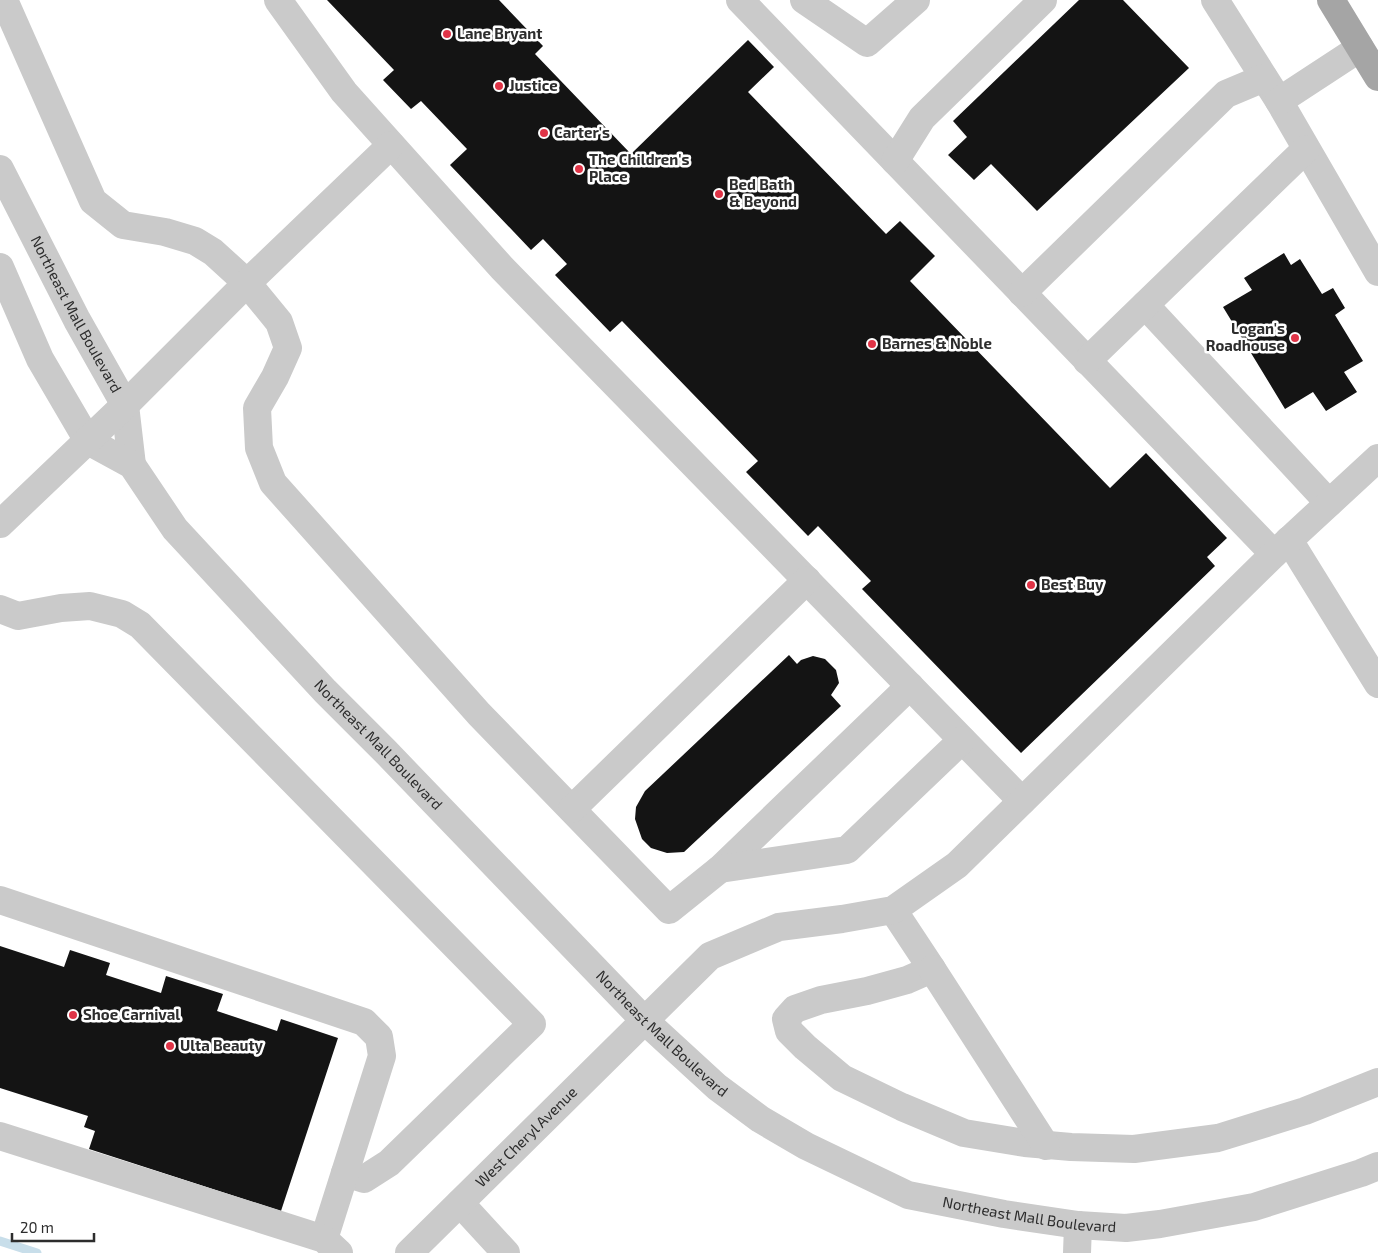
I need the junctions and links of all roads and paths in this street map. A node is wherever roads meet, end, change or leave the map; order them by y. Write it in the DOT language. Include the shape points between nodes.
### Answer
graph roads {
  1 [pos="4,0"];
  2 [pos="278,0"];
  3 [pos="740,0"];
  4 [pos="804,0"];
  5 [pos="916,0"];
  6 [pos="1043,0"];
  7 [pos="1215,0"];
  8 [pos="1331,0"];
  9 [pos="1360,48"];
  10 [pos="1378,77"];
  11 [pos="1264,78"];
  12 [pos="1279,101"];
  13 [pos="391,145"];
  14 [pos="1306,149"];
  15 [pos="895,161"];
  16 [pos="0,169"];
  17 [pos="0,267"];
  18 [pos="1378,272"];
  19 [pos="247,283"];
  20 [pos="1022,293"];
  21 [pos="1145,305"];
  22 [pos="1087,361"];
  23 [pos="126,405"];
  24 [pos="88,441"];
  25 [pos="1378,458"];
  26 [pos="132,465"];
  27 [pos="1328,504"];
  28 [pos="0,524"];
  29 [pos="1281,547"];
  30 [pos="807,580"];
  31 [pos="0,609"];
  32 [pos="1378,684"];
  33 [pos="910,686"];
  34 [pos="962,740"];
  35 [pos="1022,801"];
  36 [pos="572,809"];
  37 [pos="720,869"];
  38 [pos="0,900"];
  39 [pos="893,910"];
  40 [pos="932,970"];
  41 [pos="645,1021"];
  42 [pos="1378,1082"];
  43 [pos="0,1136"];
  44 [pos="1046,1146"];
  45 [pos="1378,1166"];
  46 [pos="345,1173"];
  47 [pos="460,1203"];
  48 [pos="1078,1225"];
  49 [pos="331,1246"];
  50 [pos="410,1253"];
  51 [pos="506,1253"];
  52 [pos="1076,1253"];
  1 -- 19 [label="street" via="93,201 124,225 195,241 213,252"];
  2 -- 13 [label="street" via="344,92"];
  3 -- 15 [label="street"];
  4 -- 5 [label="street" via="867,43"];
  6 -- 15 [label="street" via="922,118"];
  7 -- 11 [label="street"];
  8 -- 9 [label="main road"];
  9 -- 10 [label="main road"];
  9 -- 12 [label="street"];
  11 -- 12 [label="street"];
  11 -- 20 [label="street" via="1226,94"];
  12 -- 14 [label="street"];
  13 -- 19 [label="street"];
  13 -- 30 [label="street" via="502,268"];
  14 -- 18 [label="street"];
  14 -- 21 [label="street"];
  15 -- 20 [label="street"];
  16 -- 23 [label="street, Northeast Mall Boulevard" via="77,320"];
  17 -- 24 [label="street" via="40,359"];
  19 -- 23 [label="street"];
  19 -- 36 [label="street" via="279,322 288,348 258,408 259,448 273,483 479,714"];
  20 -- 22 [label="street"];
  21 -- 22 [label="street"];
  21 -- 27 [label="street"];
  22 -- 29 [label="street"];
  23 -- 24 [label="street"];
  23 -- 26 [label="street, Northeast Mall Boulevard"];
  24 -- 26 [label="street, Northeast Mall Boulevard"];
  24 -- 28 [label="street"];
  25 -- 27 [label="street"];
  26 -- 41 [label="street, Northeast Mall Boulevard" via="175,529 325,691"];
  27 -- 29 [label="street"];
  29 -- 32 [label="street"];
  29 -- 35 [label="street"];
  30 -- 33 [label="street"];
  30 -- 36 [label="street"];
  31 -- 46 [label="street" via="18,616 90,606 122,614 140,625 532,1024 389,1163 364,1179"];
  33 -- 34 [label="street"];
  33 -- 37 [label="street"];
  34 -- 35 [label="street"];
  34 -- 37 [label="street" via="847,850"];
  35 -- 39 [label="street" via="956,865"];
  36 -- 37 [label="street" via="669,910"];
  38 -- 46 [label="street" via="364,1022 378,1038 382,1056"];
  39 -- 40 [label="street"];
  39 -- 41 [label="street, West Cheryl Avenue" via="779,927 710,956"];
  40 -- 44 [label="street"];
  40 -- 44 [label="street" via="907,980 795,1009 786,1019 789,1031 842,1078 902,1107 964,1133"];
  41 -- 47 [label="street, West Cheryl Avenue"];
  41 -- 48 [label="street, Northeast Mall Boulevard" via="717,1087 760,1119 806,1146 908,1195"];
  42 -- 44 [label="street" via="1305,1111 1218,1138 1134,1149"];
  43 -- 49 [label="street"];
  45 -- 48 [label="street, Northeast Mall Boulevard" via="1244,1208 1126,1228"];
  46 -- 49 [label="street"];
  47 -- 50 [label="street, West Cheryl Avenue"];
  47 -- 51 [label="street"];
  48 -- 52 [label="street"];
}
